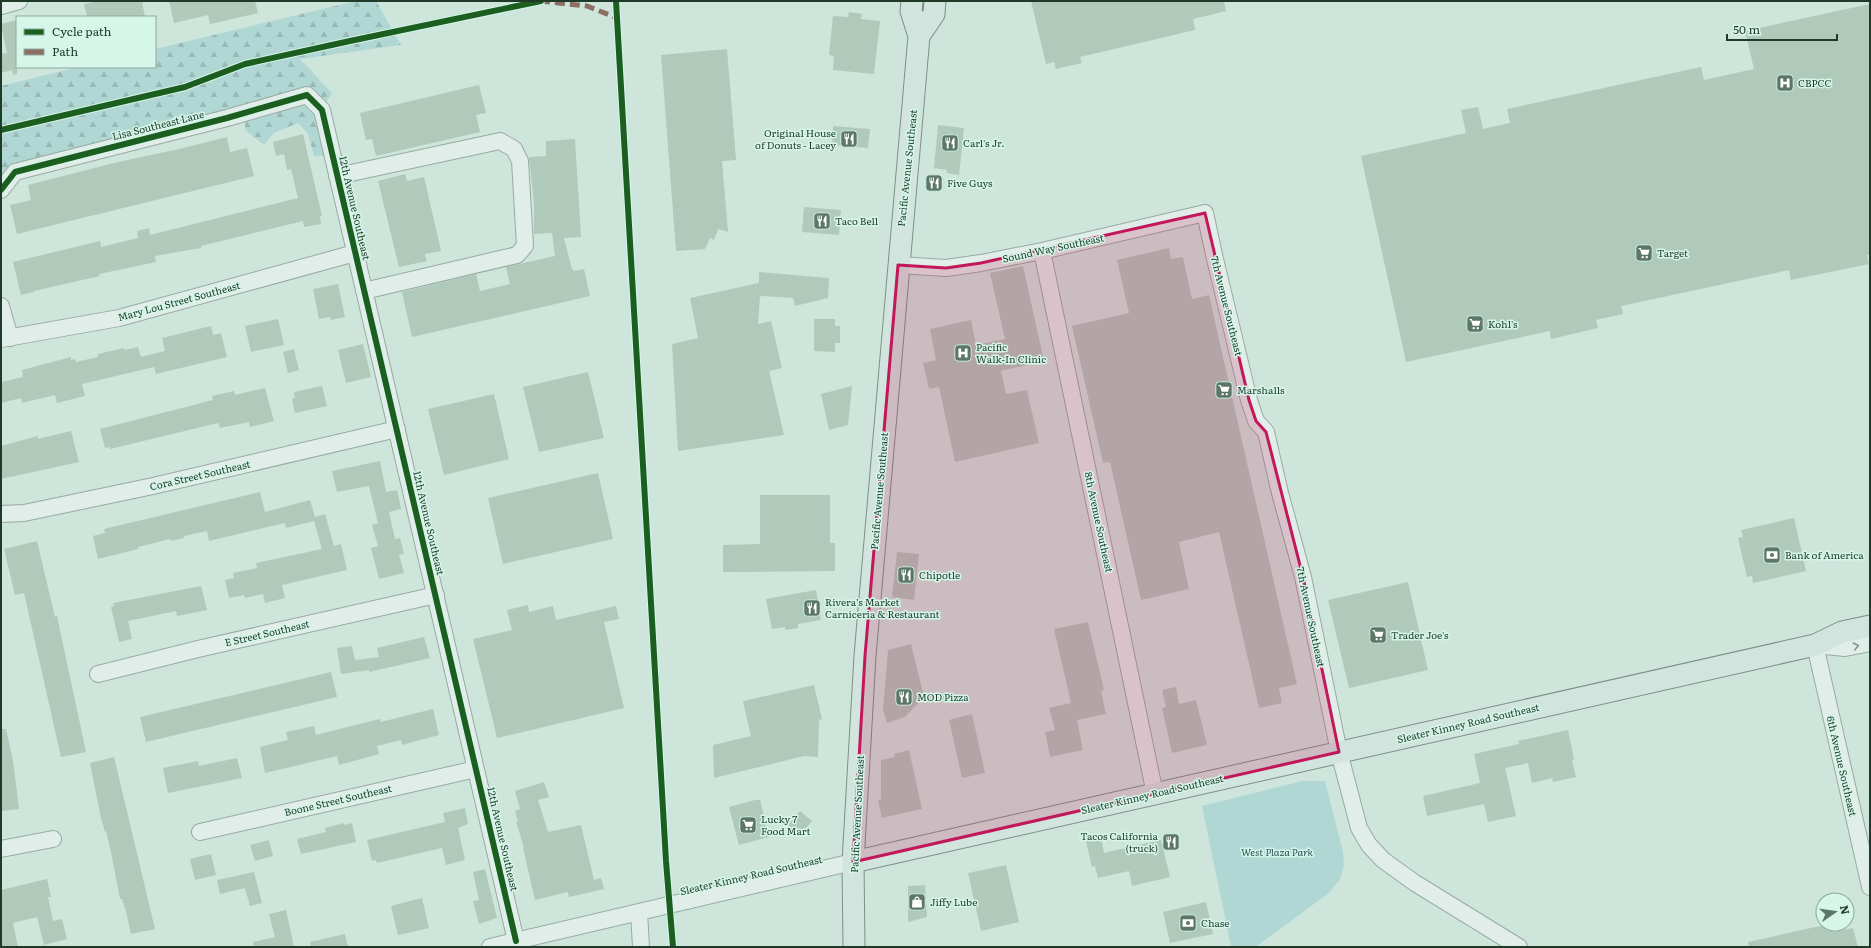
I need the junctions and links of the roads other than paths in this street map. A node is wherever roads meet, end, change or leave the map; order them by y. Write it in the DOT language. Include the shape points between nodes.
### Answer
graph roads {
  1 [pos="19,1"];
  2 [pos="912,1"];
  3 [pos="935,1"];
  4 [pos="1,6"];
  5 [pos="919,36"];
  6 [pos="322,110"];
  7 [pos="337,176"];
  8 [pos="1,190"];
  9 [pos="1205,213"];
  10 [pos="1042,251"];
  11 [pos="355,253"];
  12 [pos="898,265"];
  13 [pos="364,291"];
  14 [pos="1,306"];
  15 [pos="5,339"];
  16 [pos="397,429"];
  17 [pos="1,514"];
  18 [pos="436,595"];
  19 [pos="1870,626"];
  20 [pos="1870,643"];
  21 [pos="1815,646"];
  22 [pos="98,674"];
  23 [pos="1339,752"];
  24 [pos="476,769"];
  25 [pos="1155,794"];
  26 [pos="200,832"];
  27 [pos="53,839"];
  28 [pos="1,849"];
  29 [pos="854,862"];
  30 [pos="1870,887"];
  31 [pos="639,912"];
  32 [pos="516,941"];
  33 [pos="490,947"];
  34 [pos="641,947"];
  35 [pos="854,947"];
  36 [pos="1519,947"];
  1 -- 4 [label="street"];
  2 -- 5 [label="main road, Pacific Avenue Southeast" via="911,11"];
  3 -- 5 [label="main road, Pacific Avenue Southeast" via="934,14"];
  5 -- 12 [label="main road, Pacific Avenue Southeast"];
  6 -- 7 [label="street, 12th Avenue Southeast"];
  6 -- 8 [label="street, Lisa Southeast Lane" via="307,95 293,98 227,118 15,172"];
  7 -- 11 [label="street, 12th Avenue Southeast"];
  7 -- 13 [label="street" via="500,141 514,149 520,161 525,246 517,255"];
  9 -- 10 [label="street, Sound Way Southeast"];
  9 -- 23 [label="street, 7th Avenue Southeast" via="1249,400 1256,421 1266,432 1303,577"];
  10 -- 12 [label="street, Sound Way Southeast" via="946,268"];
  10 -- 25 [label="street, 8th Avenue Southeast"];
  11 -- 13 [label="street, 12th Avenue Southeast"];
  11 -- 15 [label="street, Mary Lou Street Southeast" via="119,318"];
  12 -- 29 [label="main road, Pacific Avenue Southeast" via="865,656"];
  13 -- 16 [label="street, 12th Avenue Southeast"];
  14 -- 15 [label="street"];
  16 -- 17 [label="street, Cora Street Southeast" via="153,486 24,512"];
  16 -- 18 [label="street, 12th Avenue Southeast"];
  18 -- 22 [label="street, E Street Southeast"];
  18 -- 24 [label="street, 12th Avenue Southeast"];
  19 -- 21 [label="main road, Sleater Kinney Road Southeast" via="1842,632"];
  21 -- 20 [label="street, Sleater Kinney Road Southeast, one-way" via="1845,648"];
  21 -- 23 [label="main road, Sleater Kinney Road Southeast"];
  21 -- 30 [label="street, 6th Avenue Southeast"];
  23 -- 25 [label="main road, Sleater Kinney Road Southeast"];
  23 -- 36 [label="street, 7th Avenue Southeast" via="1359,828 1369,845 1383,860 1415,883"];
  24 -- 26 [label="street, Boone Street Southeast"];
  24 -- 32 [label="street, 12th Avenue Southeast"];
  25 -- 29 [label="main road, Sleater Kinney Road Southeast"];
  27 -- 28 [label="street"];
  29 -- 31 [label="street, Sleater Kinney Road Southeast"];
  29 -- 35 [label="main road, Pacific Avenue Southeast"];
  31 -- 32 [label="street, Sleater Kinney Road Southeast"];
  31 -- 34 [label="street"];
  32 -- 33 [label="street, Sleater Kinney Road Southeast"];
}
